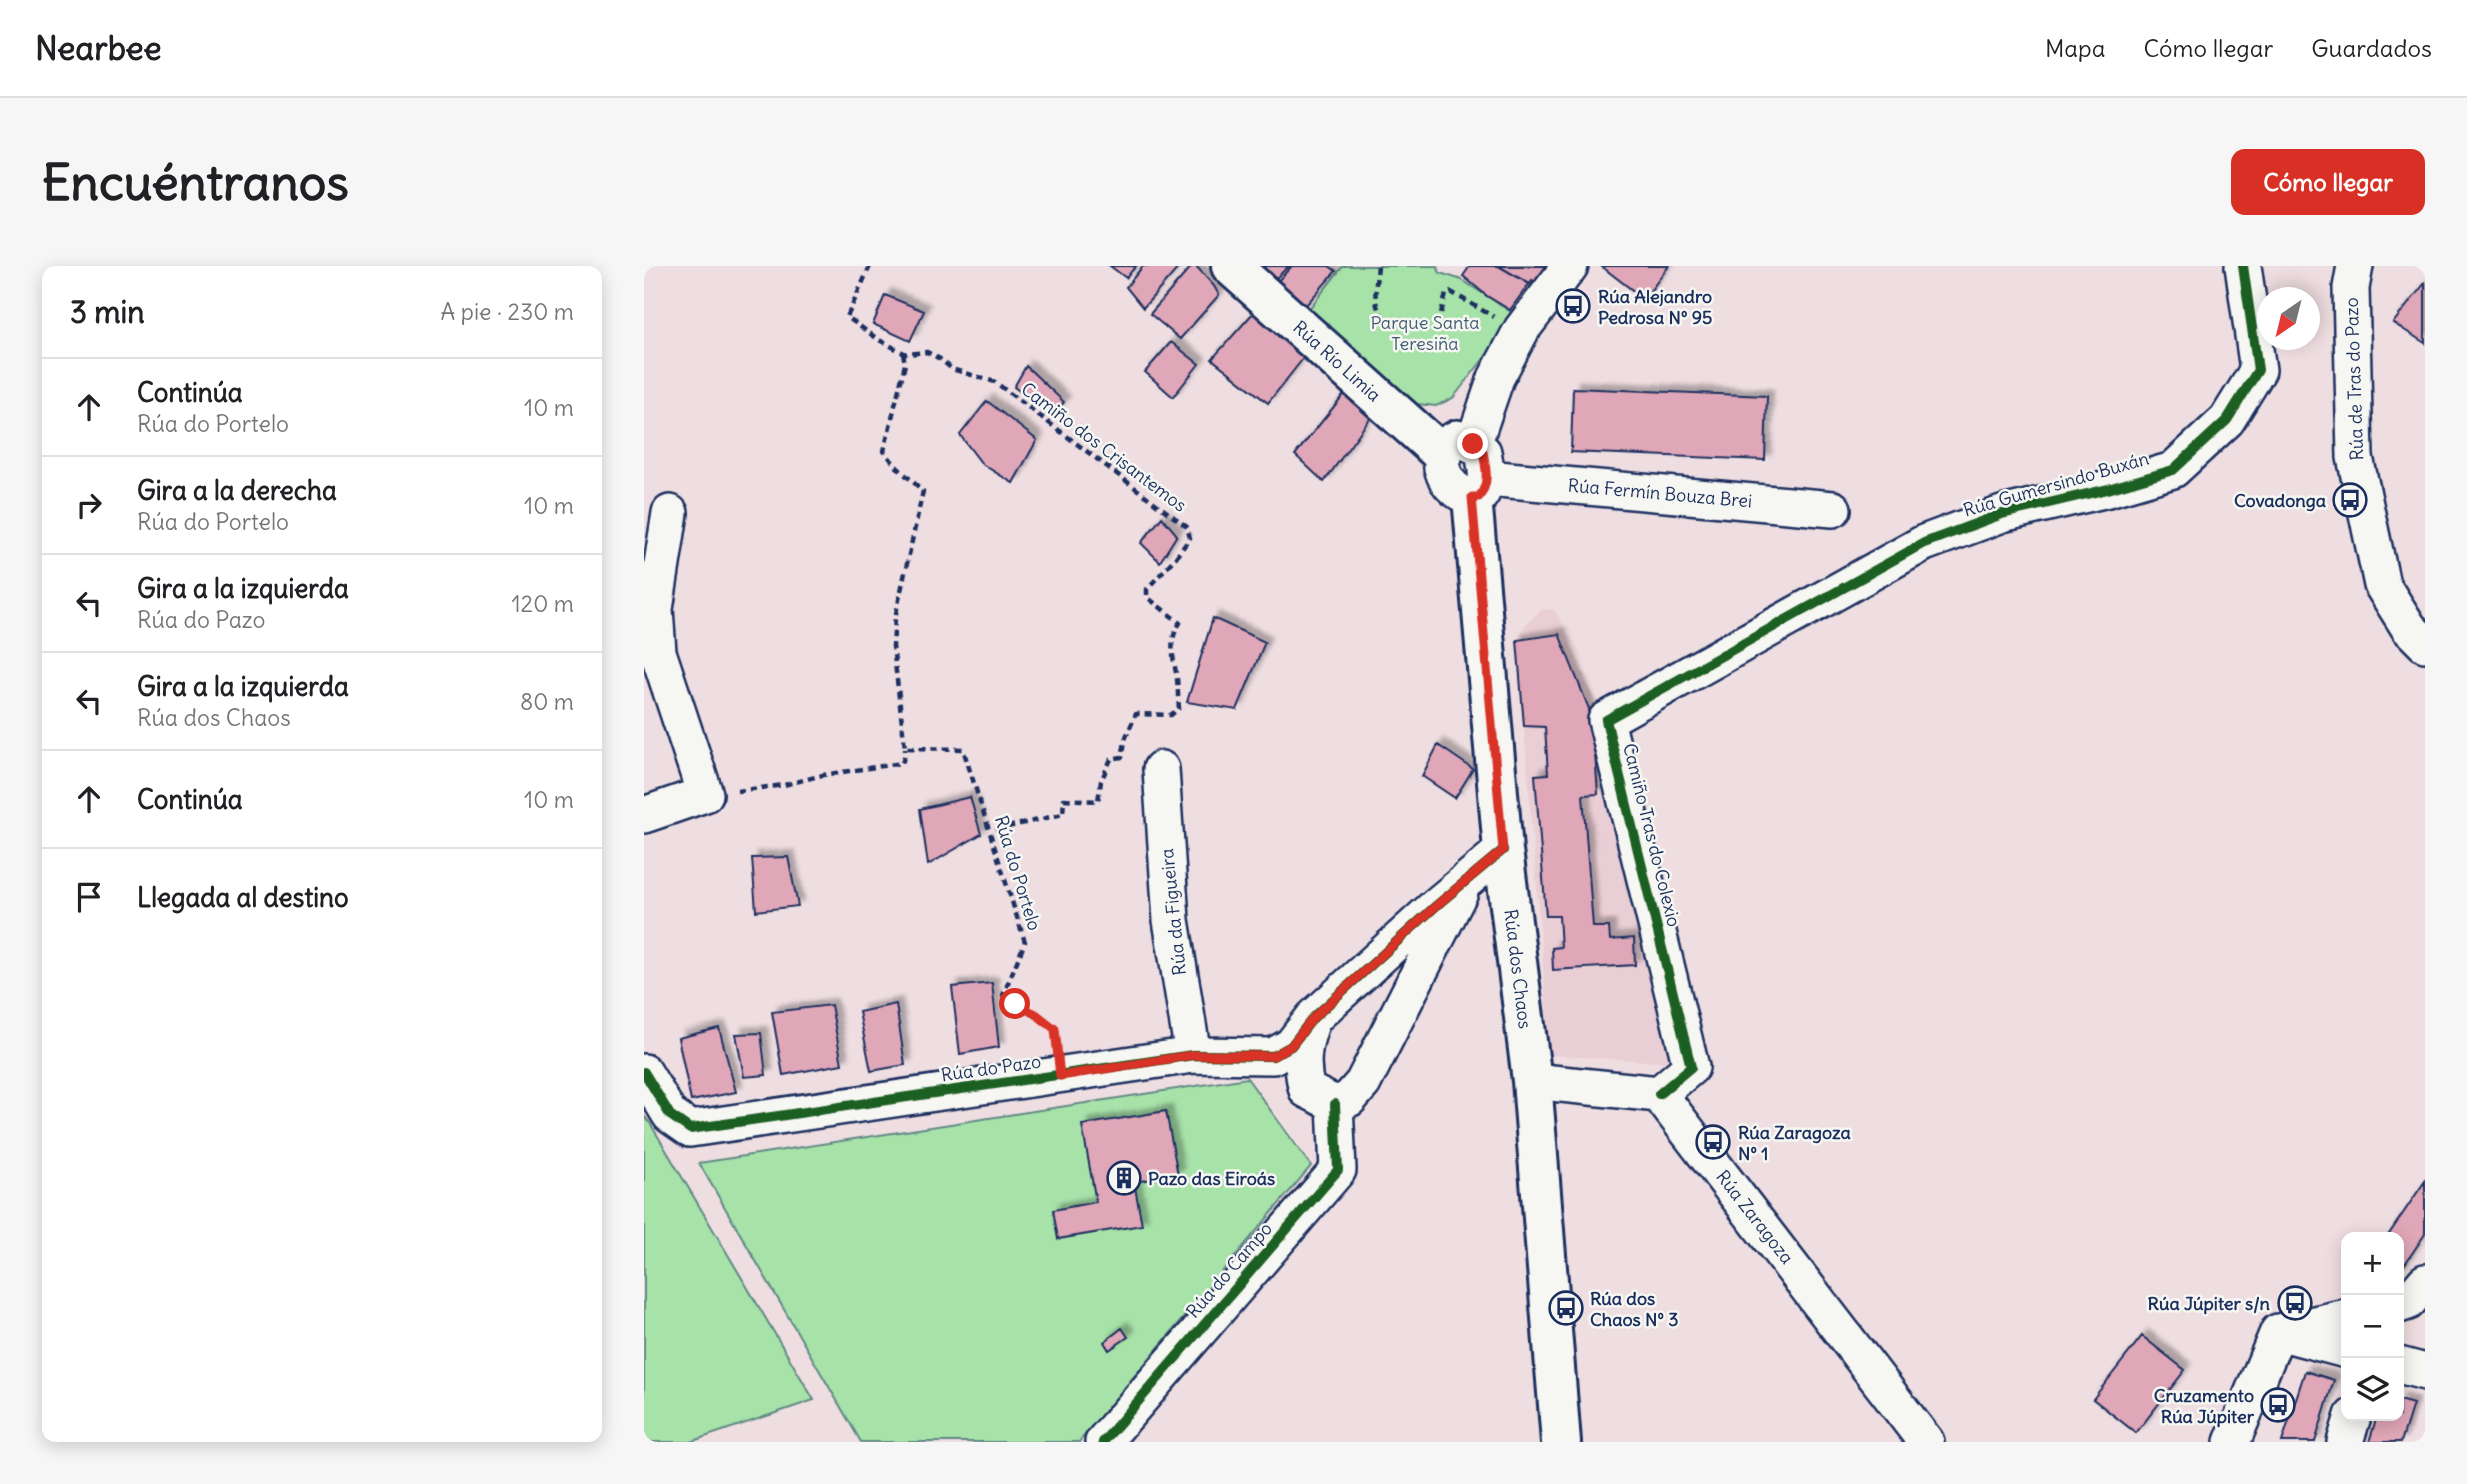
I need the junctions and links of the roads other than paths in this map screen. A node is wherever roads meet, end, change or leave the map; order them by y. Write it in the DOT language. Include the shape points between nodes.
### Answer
graph roads {
  1 [pos="1231,266"];
  2 [pos="1570,266"];
  3 [pos="2243,266"];
  4 [pos="2355,266"];
  5 [pos="1458,450"];
  6 [pos="1479,487"];
  7 [pos="1833,509"];
  8 [pos="670,513"];
  9 [pos="1924,543"];
  10 [pos="2425,644"];
  11 [pos="1161,769"];
  12 [pos="644,815"];
  13 [pos="1503,850"];
  14 [pos="1464,882"];
  15 [pos="1313,1018"];
  16 [pos="1193,1055"];
  17 [pos="1250,1056"];
  18 [pos="644,1072"];
  19 [pos="1532,1081"];
  20 [pos="1659,1094"];
  21 [pos="1321,1097"];
  22 [pos="2425,1282"];
  23 [pos="2404,1303"];
  24 [pos="2341,1318"];
  25 [pos="2278,1332"];
  26 [pos="2341,1349"];
  27 [pos="2404,1366"];
  28 [pos="2425,1372"];
  29 [pos="2351,1421"];
  30 [pos="1912,1437"];
  31 [pos="1103,1442"];
  32 [pos="1561,1442"];
  33 [pos="2232,1442"];
  34 [pos="2344,1442"];
  1 -- 5 [label="street, Rúa Río Limia"];
  2 -- 5 [label="street" via="1522,329"];
  3 -- 9 [label="street, Rúa Gumersindo Buxán" via="2258,370 2227,419 2173,470 2001,514"];
  4 -- 10 [label="street, Rúa de Tras do Pazo" via="2351,288 2355,457 2382,586"];
  5 -- 6 [label="street" via="1441,466 1455,491"];
  6 -- 7 [label="street, Rúa Fermín Bouza Brei"];
  6 -- 13 [label="street, Rúa dos Chaos"];
  8 -- 12 [label="street" via="655,609 658,652 705,794"];
  9 -- 20 [label="street, Camiño Tras do Colexio" via="1606,720 1692,1066"];
  11 -- 16 [label="street, Rúa da Figueira" via="1171,920"];
  13 -- 14 [label="street, Rúa do Pazo"];
  13 -- 19 [label="street, Rúa dos Chaos"];
  14 -- 15 [label="street, Rúa do Pazo"];
  14 -- 21 [label="street, Rúa do Pazo" via="1363,1083 1349,1099"];
  15 -- 17 [label="street, Rúa do Pazo" via="1291,1046 1273,1056"];
  15 -- 21 [label="street" via="1303,1044 1303,1076"];
  16 -- 17 [label="street, Rúa do Pazo"];
  16 -- 18 [label="street, Rúa do Pazo" via="690,1129 670,1115"];
  17 -- 21 [label="street, Rúa do Pazo"];
  19 -- 20 [label="street"];
  19 -- 32 [label="street, Rúa dos Chaos"];
  20 -- 30 [label="street, Rúa Zaragoza"];
  21 -- 31 [label="street, Rúa do Campo" via="1338,1170"];
  22 -- 23 [label="street"];
  24 -- 25 [label="street"];
  25 -- 26 [label="street"];
  25 -- 33 [label="street"];
  27 -- 28 [label="street"];
  29 -- 34 [label="street"];
}
